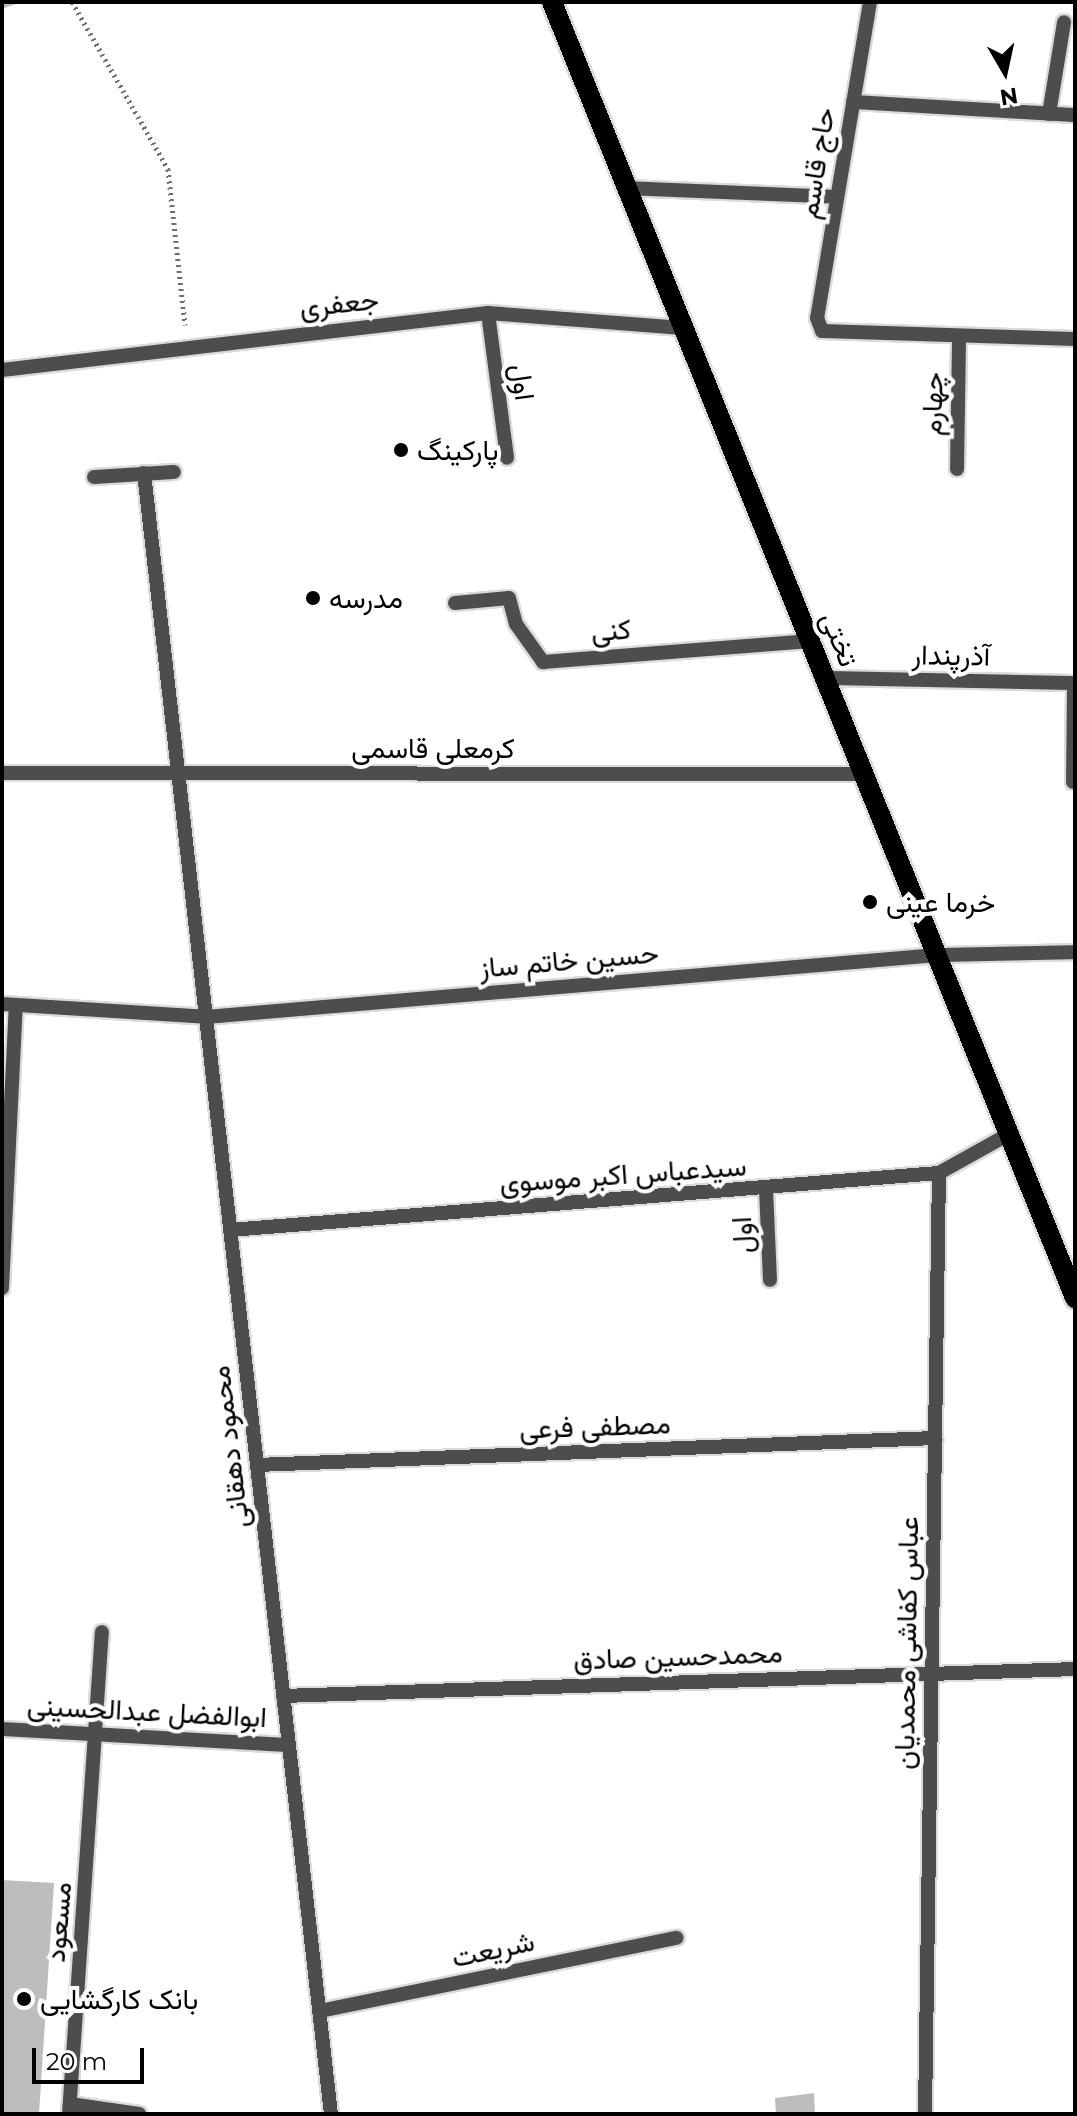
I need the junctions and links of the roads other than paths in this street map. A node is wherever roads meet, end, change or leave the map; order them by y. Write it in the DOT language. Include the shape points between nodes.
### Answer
graph roads {
  1 [pos="552,2"];
  2 [pos="870,2"];
  3 [pos="1064,22"];
  4 [pos="853,102"];
  5 [pos="1049,114"];
  6 [pos="1075,115"];
  7 [pos="626,188"];
  8 [pos="837,197"];
  9 [pos="488,313"];
  10 [pos="682,328"];
  11 [pos="959,339"];
  12 [pos="1075,339"];
  13 [pos="2,370"];
  14 [pos="507,458"];
  15 [pos="957,469"];
  16 [pos="174,472"];
  17 [pos="144,473"];
  18 [pos="94,477"];
  19 [pos="455,603"];
  20 [pos="810,641"];
  21 [pos="826,678"];
  22 [pos="1074,683"];
  23 [pos="2,773"];
  24 [pos="178,773"];
  25 [pos="864,774"];
  26 [pos="1073,782"];
  27 [pos="1075,952"];
  28 [pos="937,955"];
  29 [pos="9,1005"];
  30 [pos="206,1017"];
  31 [pos="1009,1134"];
  32 [pos="5,1158"];
  33 [pos="939,1173"];
  34 [pos="766,1189"];
  35 [pos="230,1230"];
  36 [pos="770,1280"];
  37 [pos="2,1288"];
  38 [pos="1074,1295"];
  39 [pos="935,1438"];
  40 [pos="257,1465"];
  41 [pos="102,1632"];
  42 [pos="1075,1669"];
  43 [pos="932,1674"];
  44 [pos="283,1696"];
  45 [pos="2,1729"];
  46 [pos="99,1734"];
  47 [pos="289,1745"];
  48 [pos="677,1938"];
  49 [pos="320,2011"];
  50 [pos="70,2109"];
  51 [pos="139,2114"];
  52 [pos="331,2114"];
  53 [pos="925,2114"];
  1 -- 7 [label="main road, تختی"];
  2 -- 4 [label="street, حاج قاسم"];
  3 -- 5 [label="street"];
  4 -- 5 [label="street"];
  4 -- 8 [label="street, حاج قاسم"];
  5 -- 6 [label="street"];
  7 -- 8 [label="street"];
  7 -- 10 [label="main road, تختی"];
  8 -- 11 [label="street, حاج قاسم" via="817,318 822,331"];
  9 -- 10 [label="street, جعفری"];
  9 -- 13 [label="street, جعفری"];
  9 -- 14 [label="street, اول"];
  10 -- 20 [label="main road, تختی"];
  11 -- 12 [label="street"];
  11 -- 15 [label="street, چهارم"];
  16 -- 17 [label="street"];
  17 -- 18 [label="street"];
  17 -- 24 [label="street"];
  19 -- 20 [label="street, کنی" via="509,598 516,624 543,662"];
  20 -- 21 [label="main road, تختی"];
  21 -- 22 [label="street, آذرپندار"];
  21 -- 25 [label="main road, تختی"];
  22 -- 26 [label="street"];
  23 -- 24 [label="street, کرمعلی قاسمی"];
  24 -- 25 [label="street, کرمعلی قاسمی"];
  24 -- 30 [label="street, محمود دهقانی"];
  25 -- 28 [label="main road, تختی"];
  27 -- 28 [label="street, حسین خاتم ساز"];
  28 -- 30 [label="street, حسین خاتم ساز"];
  28 -- 31 [label="main road, تختی"];
  29 -- 30 [label="street, حسین خاتم ساز"];
  29 -- 32 [label="street"];
  30 -- 35 [label="street, محمود دهقانی"];
  31 -- 33 [label="street, سیدعباس اکبر موسوی"];
  31 -- 38 [label="main road, تختی"];
  32 -- 37 [label="street"];
  33 -- 34 [label="street, سیدعباس اکبر موسوی"];
  33 -- 39 [label="street, عباس کفاشی محمدیان"];
  34 -- 35 [label="street, سیدعباس اکبر موسوی"];
  34 -- 36 [label="street, اول"];
  35 -- 40 [label="street, محمود دهقانی"];
  39 -- 40 [label="street, مصطفی فرعی"];
  39 -- 43 [label="street, عباس کفاشی محمدیان"];
  40 -- 44 [label="street, محمود دهقانی"];
  41 -- 46 [label="street, مسعود"];
  42 -- 43 [label="street, محمدحسین صادق"];
  43 -- 44 [label="street, محمدحسین صادق"];
  43 -- 53 [label="street, عباس کفاشی محمدیان"];
  44 -- 47 [label="street, محمود دهقانی"];
  45 -- 46 [label="street, ابوالفضل عبدالحسینی"];
  46 -- 47 [label="street, ابوالفضل عبدالحسینی"];
  46 -- 50 [label="street, مسعود"];
  47 -- 49 [label="street, محمود دهقانی"];
  48 -- 49 [label="street, شریعت"];
  49 -- 52 [label="street, محمود دهقانی"];
  50 -- 51 [label="street"];
}
